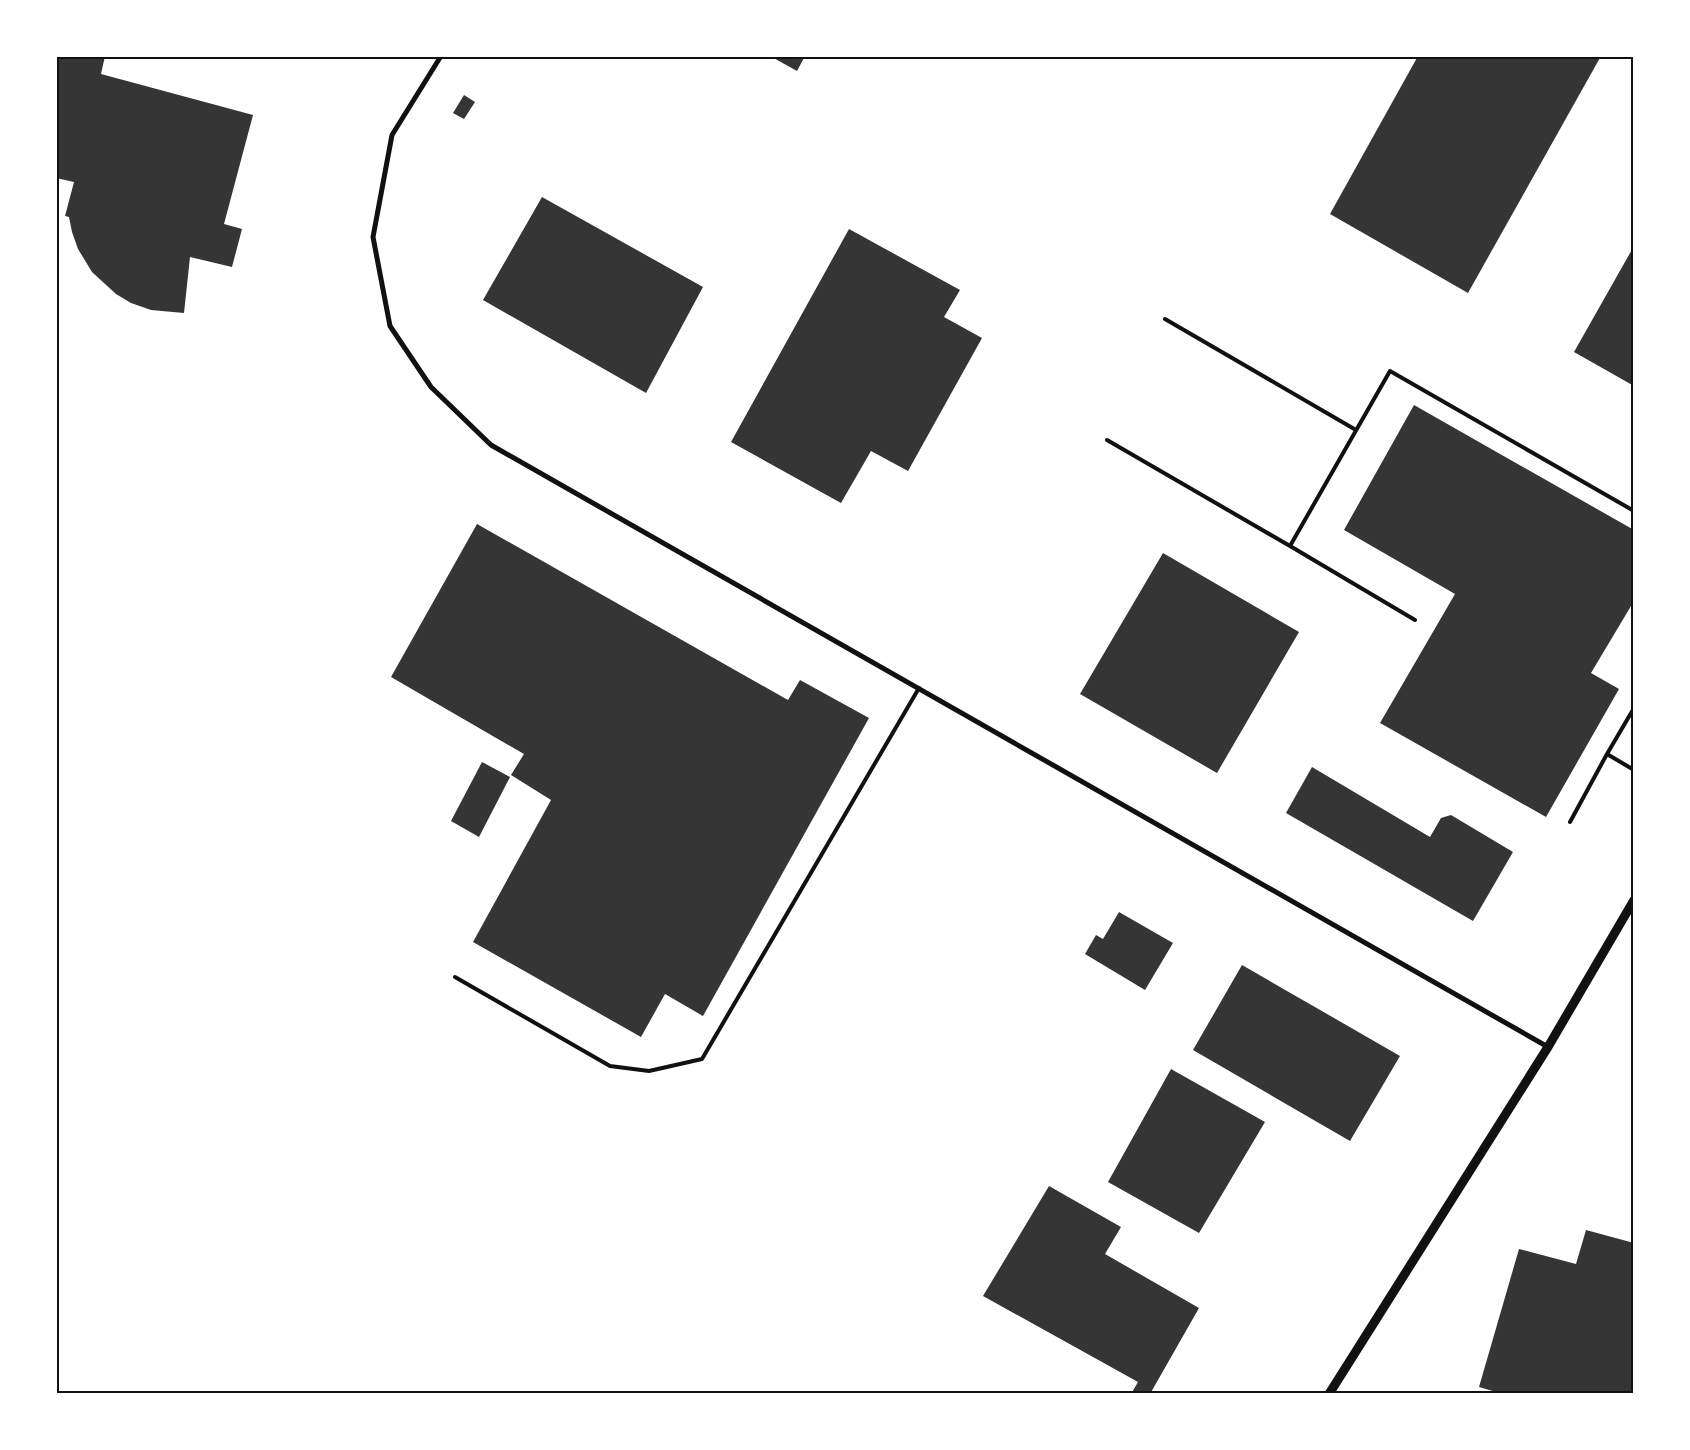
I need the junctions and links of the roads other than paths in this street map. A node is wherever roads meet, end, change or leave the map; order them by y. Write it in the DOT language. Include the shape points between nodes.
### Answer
graph roads {
  1 [pos="441,56"];
  2 [pos="1165,319"];
  3 [pos="1356,430"];
  4 [pos="1107,440"];
  5 [pos="1634,511"];
  6 [pos="1290,546"];
  7 [pos="1415,620"];
  8 [pos="919,688"];
  9 [pos="1634,708"];
  10 [pos="1607,754"];
  11 [pos="1634,770"];
  12 [pos="1570,822"];
  13 [pos="1634,900"];
  14 [pos="455,977"];
  15 [pos="1548,1047"];
  16 [pos="1329,1394"];
  1 -- 8 [label="street" via="392,135 373,237 390,326 431,387 491,445"];
  2 -- 3 [label="lane"];
  3 -- 5 [label="lane" via="1390,371"];
  3 -- 6 [label="lane"];
  4 -- 6 [label="lane"];
  6 -- 7 [label="lane"];
  8 -- 14 [label="lane" via="702,1059 649,1071 610,1066"];
  8 -- 15 [label="street"];
  9 -- 10 [label="lane"];
  10 -- 11 [label="lane"];
  10 -- 12 [label="lane"];
  13 -- 15 [label="street"];
  15 -- 16 [label="street"];
}
